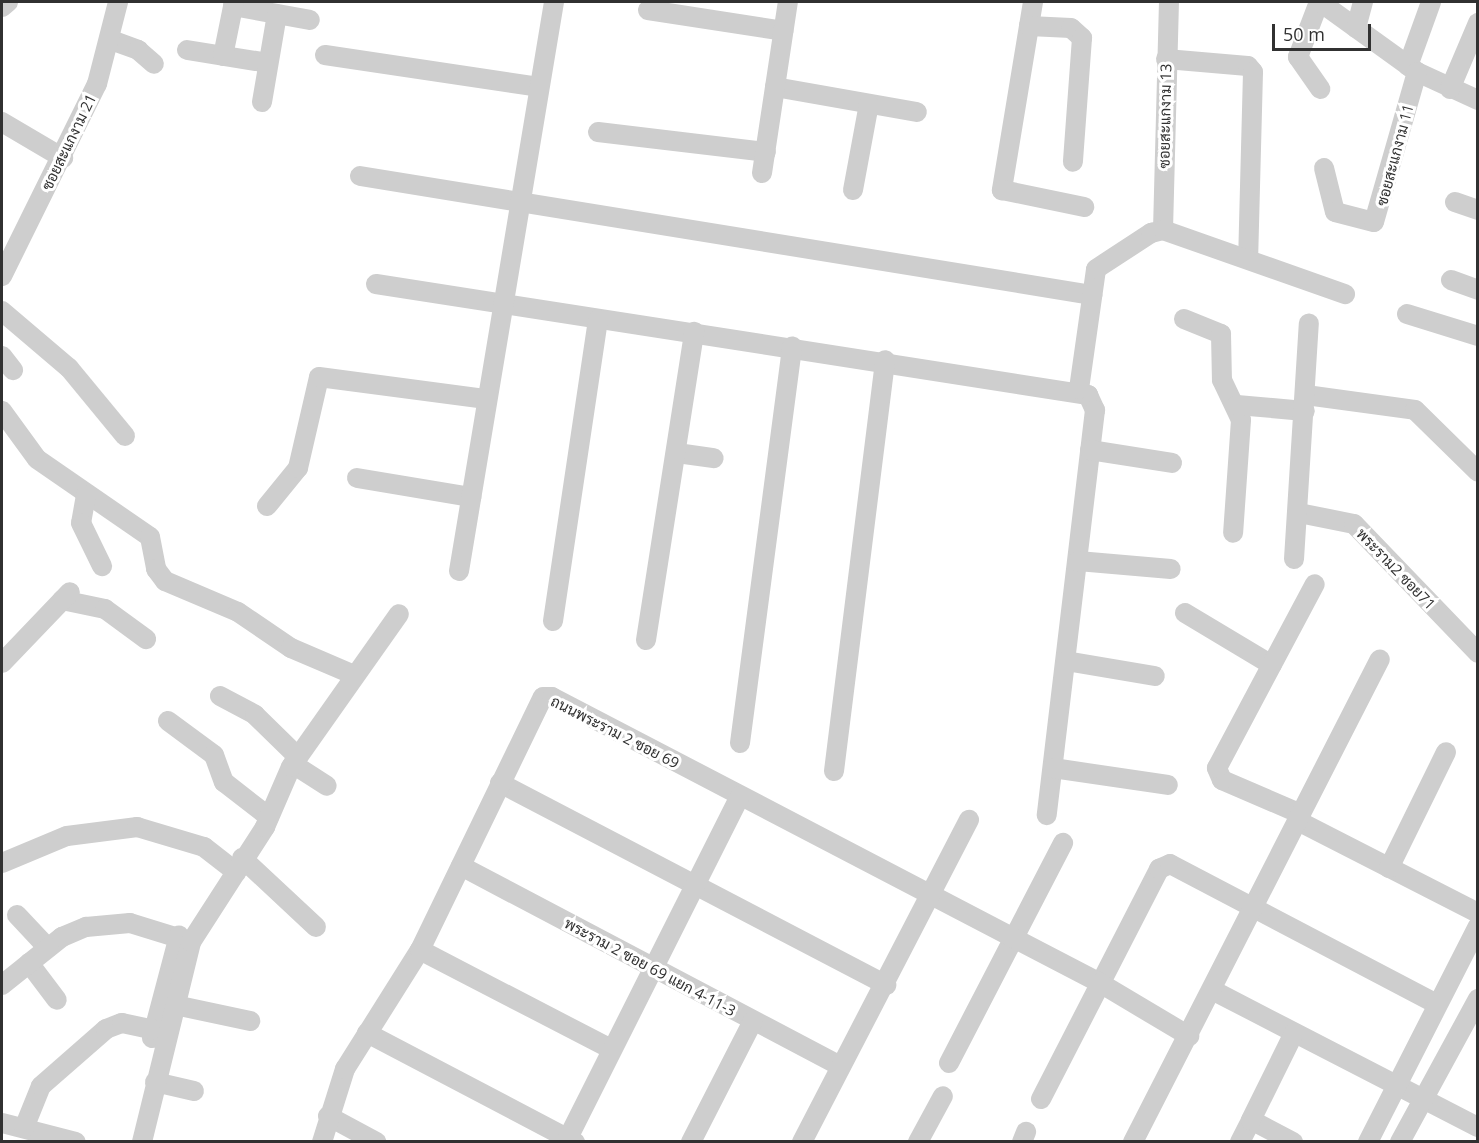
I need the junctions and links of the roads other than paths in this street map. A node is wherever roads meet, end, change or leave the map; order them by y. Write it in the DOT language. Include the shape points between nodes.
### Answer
graph roads {
  1 [pos="118,2"];
  2 [pos="554,2"];
  3 [pos="788,2"];
  4 [pos="1032,2"];
  5 [pos="1169,2"];
  6 [pos="1320,2"];
  7 [pos="1363,2"];
  8 [pos="1431,2"];
  9 [pos="234,4"];
  10 [pos="648,10"];
  11 [pos="277,14"];
  12 [pos="310,20"];
  13 [pos="1478,23"];
  14 [pos="1029,26"];
  15 [pos="1356,28"];
  16 [pos="783,31"];
  17 [pos="111,40"];
  18 [pos="187,50"];
  19 [pos="325,55"];
  20 [pos="223,56"];
  21 [pos="1166,59"];
  22 [pos="268,63"];
  23 [pos="154,64"];
  24 [pos="1413,69"];
  25 [pos="539,87"];
  26 [pos="775,87"];
  27 [pos="1320,89"];
  28 [pos="1450,89"];
  29 [pos="1478,100"];
  30 [pos="262,102"];
  31 [pos="869,104"];
  32 [pos="917,112"];
  33 [pos="2,122"];
  34 [pos="598,132"];
  35 [pos="766,152"];
  36 [pos="63,158"];
  37 [pos="1073,162"];
  38 [pos="1324,168"];
  39 [pos="762,173"];
  40 [pos="360,176"];
  41 [pos="854,190"];
  42 [pos="1455,202"];
  43 [pos="519,203"];
  44 [pos="1084,207"];
  45 [pos="1478,210"];
  46 [pos="1163,230"];
  47 [pos="1248,259"];
  48 [pos="2,276"];
  49 [pos="1450,280"];
  50 [pos="376,284"];
  51 [pos="1478,290"];
  52 [pos="1345,294"];
  53 [pos="1092,295"];
  54 [pos="503,302"];
  55 [pos="2,311"];
  56 [pos="1407,314"];
  57 [pos="598,319"];
  58 [pos="1184,319"];
  59 [pos="1309,323"];
  60 [pos="694,332"];
  61 [pos="1478,336"];
  62 [pos="792,346"];
  63 [pos="885,360"];
  64 [pos="1079,389"];
  65 [pos="487,399"];
  66 [pos="1305,403"];
  67 [pos="1237,405"];
  68 [pos="2,411"];
  69 [pos="125,436"];
  70 [pos="1090,450"];
  71 [pos="677,453"];
  72 [pos="714,458"];
  73 [pos="1172,463"];
  74 [pos="1478,472"];
  75 [pos="357,478"];
  76 [pos="86,495"];
  77 [pos="471,497"];
  78 [pos="267,506"];
  79 [pos="1299,513"];
  80 [pos="1233,533"];
  81 [pos="1294,559"];
  82 [pos="1078,561"];
  83 [pos="102,566"];
  84 [pos="1171,569"];
  85 [pos="459,571"];
  86 [pos="1315,584"];
  87 [pos="1185,613"];
  88 [pos="399,615"];
  89 [pos="553,621"];
  90 [pos="146,639"];
  91 [pos="646,640"];
  92 [pos="1478,653"];
  93 [pos="1380,659"];
  94 [pos="1066,661"];
  95 [pos="2,663"];
  96 [pos="1272,665"];
  97 [pos="354,675"];
  98 [pos="1155,676"];
  99 [pos="220,696"];
  100 [pos="168,721"];
  101 [pos="740,743"];
  102 [pos="1446,752"];
  103 [pos="296,760"];
  104 [pos="1053,768"];
  105 [pos="834,771"];
  106 [pos="500,783"];
  107 [pos="1168,785"];
  108 [pos="327,786"];
  109 [pos="740,796"];
  110 [pos="1047,815"];
  111 [pos="269,817"];
  112 [pos="1301,818"];
  113 [pos="969,820"];
  114 [pos="1063,843"];
  115 [pos="2,863"];
  116 [pos="236,865"];
  117 [pos="461,866"];
  118 [pos="1389,868"];
  119 [pos="692,885"];
  120 [pos="932,897"];
  121 [pos="1475,904"];
  122 [pos="1256,908"];
  123 [pos="17,915"];
  124 [pos="1478,926"];
  125 [pos="316,927"];
  126 [pos="1015,939"];
  127 [pos="184,940"];
  128 [pos="48,948"];
  129 [pos="420,950"];
  130 [pos="28,963"];
  131 [pos="653,968"];
  132 [pos="1100,983"];
  133 [pos="2,985"];
  134 [pos="886,985"];
  135 [pos="1214,991"];
  136 [pos="1478,999"];
  137 [pos="57,1000"];
  138 [pos="1437,1004"];
  139 [pos="175,1005"];
  140 [pos="250,1021"];
  141 [pos="753,1021"];
  142 [pos="1472,1023"];
  143 [pos="161,1031"];
  144 [pos="367,1033"];
  145 [pos="1294,1034"];
  146 [pos="1189,1036"];
  147 [pos="611,1049"];
  148 [pos="949,1063"];
  149 [pos="840,1066"];
  150 [pos="155,1082"];
  151 [pos="1397,1084"];
  152 [pos="194,1090"];
  153 [pos="943,1096"];
  154 [pos="1424,1098"];
  155 [pos="1041,1099"];
  156 [pos="328,1116"];
  157 [pos="1251,1120"];
  158 [pos="2,1123"];
  159 [pos="1478,1127"];
  160 [pos="24,1128"];
  161 [pos="139,1140"];
  162 [pos="569,1140"];
  163 [pos="76,1142"];
  164 [pos="322,1142"];
  165 [pos="376,1142"];
  166 [pos="691,1142"];
  167 [pos="802,1142"];
  168 [pos="918,1142"];
  169 [pos="1133,1142"];
  170 [pos="1240,1142"];
  171 [pos="1293,1142"];
  172 [pos="1368,1142"];
  173 [pos="1400,1142"];
  1 -- 17 [label="street, ซอยสะแกงาม 21"];
  2 -- 25 [label="street"];
  3 -- 16 [label="street"];
  4 -- 14 [label="street"];
  5 -- 21 [label="street, ซอยสะแกงาม 13"];
  6 -- 15 [label="street"];
  6 -- 27 [label="street" via="1298,57"];
  7 -- 15 [label="street"];
  8 -- 24 [label="street"];
  9 -- 11 [label="street"];
  9 -- 20 [label="street"];
  10 -- 16 [label="street"];
  11 -- 12 [label="street"];
  11 -- 22 [label="street"];
  13 -- 28 [label="street"];
  14 -- 37 [label="street" via="1071,27 1082,38"];
  14 -- 44 [label="street" via="1002,190"];
  15 -- 24 [label="street"];
  16 -- 26 [label="street"];
  17 -- 23 [label="street" via="138,50"];
  17 -- 36 [label="street, ซอยสะแกงาม 21"];
  18 -- 20 [label="street"];
  19 -- 25 [label="street"];
  20 -- 22 [label="street"];
  21 -- 46 [label="street, ซอยสะแกงาม 13"];
  21 -- 47 [label="street" via="1248,66 1253,72"];
  22 -- 30 [label="street"];
  24 -- 28 [label="street"];
  24 -- 38 [label="street, ซอยสะแกงาม 11" via="1374,222 1335,212"];
  25 -- 43 [label="street"];
  26 -- 31 [label="street"];
  26 -- 35 [label="street"];
  28 -- 29 [label="street"];
  31 -- 32 [label="street"];
  31 -- 41 [label="street"];
  33 -- 36 [label="street"];
  34 -- 35 [label="street"];
  35 -- 39 [label="street"];
  36 -- 48 [label="street, ซอยสะแกงาม 21"];
  40 -- 43 [label="street"];
  42 -- 45 [label="street"];
  43 -- 53 [label="street"];
  43 -- 54 [label="street"];
  46 -- 47 [label="street"];
  46 -- 53 [label="street" via="1104,260 1096,269"];
  47 -- 52 [label="street"];
  49 -- 51 [label="street"];
  50 -- 54 [label="street"];
  53 -- 64 [label="street"];
  54 -- 57 [label="street"];
  54 -- 65 [label="street"];
  55 -- 69 [label="street" via="69,368"];
  56 -- 61 [label="street"];
  57 -- 60 [label="street"];
  57 -- 89 [label="street"];
  58 -- 67 [label="street" via="1221,334 1222,380"];
  59 -- 66 [label="street"];
  60 -- 62 [label="street"];
  60 -- 71 [label="street"];
  62 -- 63 [label="street"];
  62 -- 101 [label="street"];
  63 -- 64 [label="street"];
  63 -- 105 [label="street"];
  64 -- 70 [label="street" via="1095,410"];
  65 -- 77 [label="street"];
  65 -- 78 [label="street" via="319,376 298,468"];
  66 -- 67 [label="street"];
  66 -- 74 [label="street" via="1415,410"];
  66 -- 79 [label="street"];
  67 -- 80 [label="street" via="1241,420"];
  68 -- 76 [label="street" via="37,459"];
  70 -- 73 [label="street"];
  70 -- 82 [label="street"];
  71 -- 72 [label="street"];
  71 -- 91 [label="street"];
  75 -- 77 [label="street"];
  76 -- 83 [label="street" via="81,524"];
  76 -- 97 [label="street" via="128,517 150,537 156,569 165,580 238,612 291,648"];
  77 -- 85 [label="street"];
  79 -- 81 [label="street"];
  79 -- 92 [label="street, พระราม2 ซอย71" via="1354,524"];
  82 -- 84 [label="street"];
  82 -- 94 [label="street"];
  86 -- 96 [label="street"];
  87 -- 96 [label="street"];
  88 -- 97 [label="street"];
  90 -- 95 [label="street" via="99,605 66,596"];
  93 -- 112 [label="street"];
  94 -- 98 [label="street"];
  94 -- 104 [label="street"];
  96 -- 112 [label="street" via="1217,768 1222,780"];
  97 -- 103 [label="street"];
  99 -- 103 [label="street" via="255,715"];
  100 -- 111 [label="street" via="213,755 224,782"];
  102 -- 118 [label="street"];
  103 -- 108 [label="street"];
  103 -- 111 [label="street"];
  104 -- 107 [label="street"];
  104 -- 110 [label="street"];
  106 -- 109 [label="street, ถนนพระราม 2 ซอย 69" via="537,706 543,697 552,697"];
  106 -- 117 [label="street, ถนนพระราม 2 ซอย 69"];
  106 -- 119 [label="street"];
  109 -- 119 [label="street"];
  109 -- 120 [label="street, ถนนพระราม 2 ซอย 69"];
  111 -- 116 [label="street"];
  112 -- 118 [label="street"];
  112 -- 122 [label="street"];
  113 -- 120 [label="street"];
  114 -- 126 [label="street"];
  115 -- 116 [label="street" via="67,836 137,827 204,847"];
  116 -- 125 [label="street"];
  116 -- 127 [label="street"];
  117 -- 129 [label="street, ถนนพระราม 2 ซอย 69"];
  117 -- 131 [label="street, พระราม 2 ซอย 69 แยก 4-11-3"];
  118 -- 121 [label="street"];
  119 -- 131 [label="street"];
  119 -- 134 [label="street"];
  120 -- 126 [label="street, ถนนพระราม 2 ซอย 69"];
  120 -- 134 [label="street"];
  122 -- 132 [label="street" via="1175,864 1162,867"];
  122 -- 135 [label="street"];
  122 -- 138 [label="street"];
  123 -- 128 [label="street"];
  124 -- 138 [label="street"];
  126 -- 132 [label="street, ถนนพระราม 2 ซอย 69"];
  126 -- 148 [label="street"];
  127 -- 128 [label="street" via="130,923 102,924 62,937"];
  127 -- 139 [label="street"];
  127 -- 143 [label="street"];
  128 -- 130 [label="street"];
  129 -- 144 [label="street, ถนนพระราม 2 ซอย 69"];
  129 -- 147 [label="street"];
  130 -- 133 [label="street"];
  130 -- 137 [label="street"];
  131 -- 141 [label="street, พระราม 2 ซอย 69 แยก 4-11-3"];
  131 -- 147 [label="street"];
  132 -- 146 [label="street, ถนนพระราม 2 ซอย 69"];
  132 -- 155 [label="street"];
  134 -- 149 [label="street"];
  135 -- 145 [label="street"];
  135 -- 146 [label="street"];
  136 -- 142 [label="street"];
  138 -- 151 [label="street"];
  139 -- 140 [label="street"];
  139 -- 143 [label="street"];
  141 -- 149 [label="street, พระราม 2 ซอย 69 แยก 4-11-3"];
  141 -- 166 [label="street"];
  142 -- 154 [label="street"];
  143 -- 150 [label="street"];
  143 -- 160 [label="street" via="122,1023 106,1029 41,1086"];
  143 -- 161 [label="street"];
  144 -- 156 [label="street, ถนนพระราม 2 ซอย 69" via="345,1069"];
  144 -- 162 [label="street"];
  145 -- 151 [label="street"];
  145 -- 157 [label="street"];
  146 -- 169 [label="street"];
  147 -- 162 [label="street"];
  149 -- 167 [label="street"];
  150 -- 152 [label="street"];
  150 -- 161 [label="street"];
  151 -- 154 [label="street"];
  151 -- 172 [label="street"];
  153 -- 168 [label="street"];
  154 -- 159 [label="street"];
  154 -- 173 [label="street"];
  156 -- 164 [label="street, ถนนพระราม 2 ซอย 69"];
  156 -- 165 [label="street"];
  157 -- 170 [label="street"];
  157 -- 171 [label="street"];
  158 -- 160 [label="street"];
  160 -- 163 [label="street"];
}
